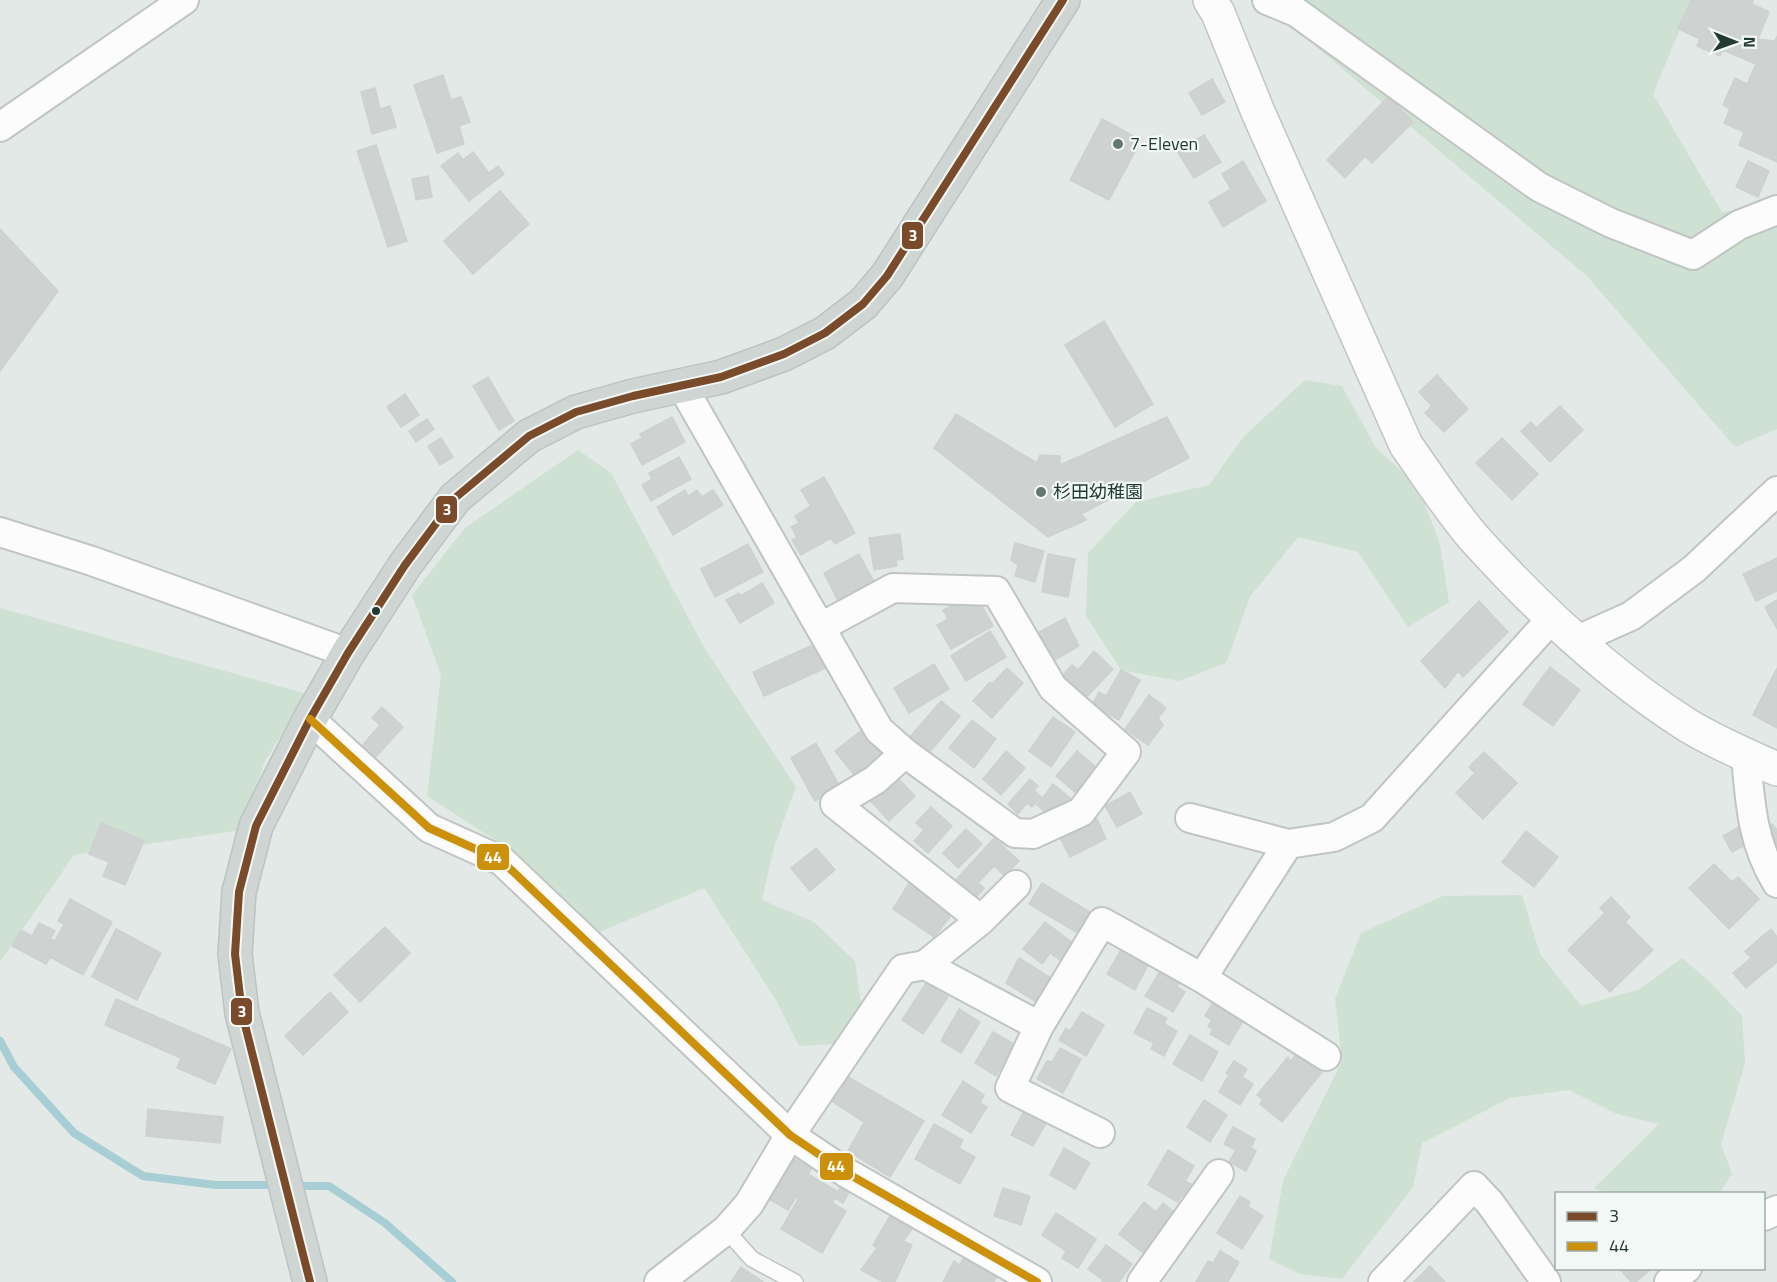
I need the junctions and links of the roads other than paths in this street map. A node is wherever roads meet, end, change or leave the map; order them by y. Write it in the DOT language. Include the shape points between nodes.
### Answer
graph roads {
  1 [pos="184,0"];
  2 [pos="1063,0"];
  3 [pos="1210,0"];
  4 [pos="1267,0"];
  5 [pos="0,127"];
  6 [pos="1777,210"];
  7 [pos="682,386"];
  8 [pos="1777,491"];
  9 [pos="0,532"];
  10 [pos="1552,618"];
  11 [pos="820,627"];
  12 [pos="1575,641"];
  13 [pos="348,653"];
  14 [pos="310,719"];
  15 [pos="905,753"];
  16 [pos="1746,756"];
  17 [pos="1777,769"];
  18 [pos="1190,818"];
  19 [pos="1288,844"];
  20 [pos="1777,884"];
  21 [pos="1016,885"];
  22 [pos="981,920"];
  23 [pos="925,965"];
  24 [pos="1202,978"];
  25 [pos="1039,1026"];
  26 [pos="1326,1056"];
  27 [pos="1100,1133"];
  28 [pos="790,1135"];
  29 [pos="1219,1174"];
  30 [pos="726,1230"];
  31 [pos="1686,1270"];
  32 [pos="1145,1281"];
  33 [pos="310,1282"];
  34 [pos="659,1282"];
  35 [pos="795,1282"];
  36 [pos="1037,1282"];
  37 [pos="1383,1282"];
  38 [pos="1546,1282"];
  39 [pos="1670,1282"];
  1 -- 5 [label="street"];
  2 -- 7 [label="main road" via="887,276 862,304 825,333 784,354 721,377"];
  3 -- 10 [label="street" via="1406,445 1473,536"];
  4 -- 6 [label="street" via="1296,12 1539,187 1611,223 1693,255 1739,225"];
  7 -- 11 [label="street"];
  7 -- 13 [label="main road" via="576,412 529,436 455,498 405,565"];
  8 -- 12 [label="street" via="1694,569 1631,616"];
  9 -- 13 [label="street"];
  10 -- 12 [label="street"];
  10 -- 19 [label="street" via="1372,818 1334,837"];
  11 -- 15 [label="street" via="879,730"];
  11 -- 15 [label="street" via="893,588 996,591 1053,688 1126,752 1081,812 1033,834 1015,833"];
  12 -- 16 [label="street" via="1688,726"];
  13 -- 14 [label="main road"];
  14 -- 28 [label="street" via="429,828 502,861"];
  14 -- 33 [label="main road" via="256,826 238,892 235,954 242,1013"];
  15 -- 22 [label="street" via="875,780 835,804"];
  16 -- 17 [label="street"];
  16 -- 20 [label="street" via="1752,820 1766,866"];
  18 -- 19 [label="street"];
  19 -- 24 [label="street"];
  21 -- 22 [label="street"];
  22 -- 23 [label="street"];
  23 -- 25 [label="street"];
  23 -- 28 [label="street" via="903,969"];
  24 -- 25 [label="street" via="1102,921"];
  24 -- 26 [label="street"];
  25 -- 27 [label="street" via="1010,1088"];
  28 -- 30 [label="street" via="749,1204"];
  28 -- 36 [label="street" via="845,1172"];
  29 -- 32 [label="street"];
  30 -- 34 [label="street"];
  30 -- 35 [label="lane" via="752,1259"];
  31 -- 39 [label="street"];
  37 -- 38 [label="street" via="1474,1186"];
}
